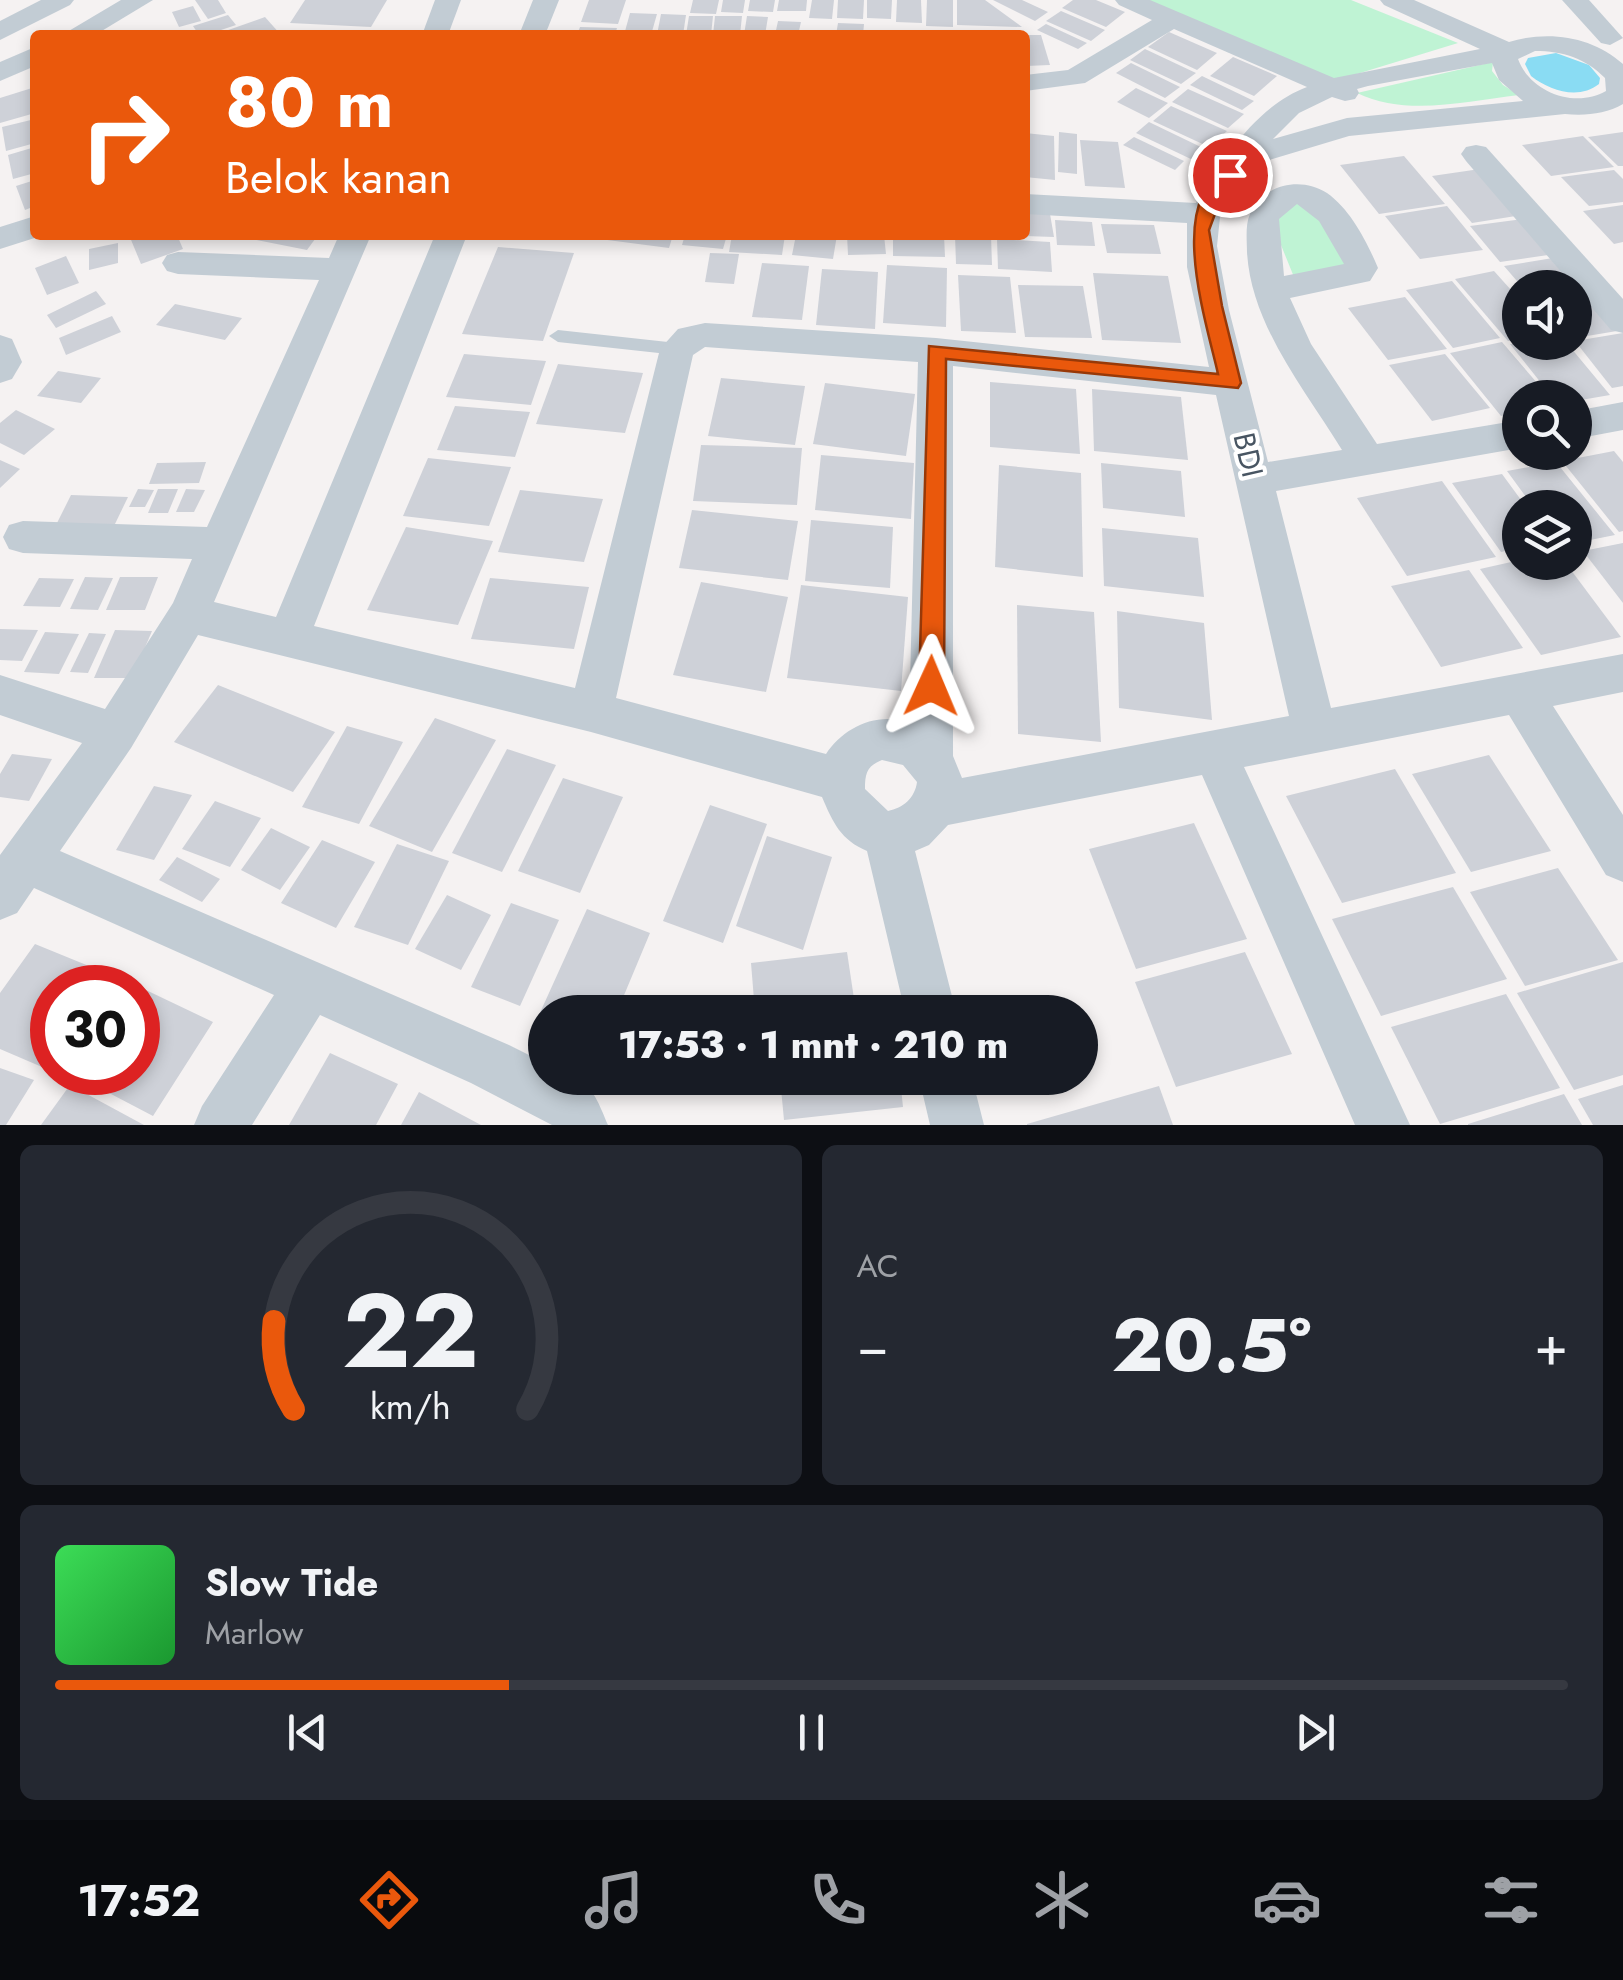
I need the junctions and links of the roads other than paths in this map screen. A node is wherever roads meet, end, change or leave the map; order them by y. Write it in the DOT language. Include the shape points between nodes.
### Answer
graph roads {
  1 [pos="61,0"];
  2 [pos="448,0"];
  3 [pos="546,0"];
  4 [pos="1128,0"];
  5 [pos="1394,0"];
  6 [pos="1575,0"];
  7 [pos="133,5"];
  8 [pos="1173,19"];
  9 [pos="85,30"];
  10 [pos="140,30"];
  11 [pos="437,30"];
  12 [pos="534,30"];
  13 [pos="0,32"];
  14 [pos="1617,38"];
  15 [pos="1565,45"];
  16 [pos="1509,52"];
  17 [pos="30,58"];
  18 [pos="0,73"];
  19 [pos="1030,82"];
  20 [pos="1330,87"];
  21 [pos="1616,103"];
  22 [pos="1568,106"];
  23 [pos="1407,120"];
  24 [pos="1476,154"];
  25 [pos="1247,157"];
  26 [pos="1030,204"];
  27 [pos="1204,214"];
  28 [pos="30,228"];
  29 [pos="0,238"];
  30 [pos="353,240"];
  31 [pos="449,240"];
  32 [pos="178,263"];
  33 [pos="340,270"];
  34 [pos="1272,290"];
  35 [pos="1623,321"];
  36 [pos="558,336"];
  37 [pos="0,348"];
  38 [pos="677,349"];
  39 [pos="936,351"];
  40 [pos="0,370"];
  41 [pos="1230,383"];
  42 [pos="1623,416"];
  43 [pos="1592,421"];
  44 [pos="1502,437"];
  45 [pos="1368,460"];
  46 [pos="1254,480"];
  47 [pos="23,537"];
  48 [pos="222,544"];
  49 [pos="188,614"];
  50 [pos="288,638"];
  51 [pos="1623,673"];
  52 [pos="1520,692"];
  53 [pos="0,695"];
  54 [pos="591,712"];
  55 [pos="115,733"];
  56 [pos="1315,733"];
  57 [pos="1215,752"];
  58 [pos="930,760"];
  59 [pos="840,780"];
  60 [pos="936,805"];
  61 [pos="886,834"];
  62 [pos="1623,858"];
  63 [pos="14,878"];
  64 [pos="311,983"];
  65 [pos="926,995"];
  66 [pos="950,1095"];
  67 [pos="220,1125"];
  68 [pos="581,1125"];
  69 [pos="957,1125"];
  70 [pos="1383,1125"];
  1 -- 13 [label="street"];
  2 -- 11 [label="street"];
  3 -- 12 [label="street"];
  4 -- 8 [label="street"];
  5 -- 16 [label="street"];
  6 -- 14 [label="street"];
  7 -- 9 [label="street"];
  7 -- 10 [label="street"];
  8 -- 19 [label="street" via="1076,77"];
  8 -- 20 [label="street"];
  14 -- 15 [label="street"];
  15 -- 16 [label="street" via="1534,43"];
  15 -- 21 [label="street" via="1620,76"];
  16 -- 20 [label="street"];
  16 -- 22 [label="street" via="1504,65 1517,84"];
  17 -- 18 [label="street"];
  20 -- 23 [label="street"];
  20 -- 25 [label="street" via="1290,106"];
  21 -- 22 [label="street"];
  22 -- 23 [label="street"];
  23 -- 25 [label="street" via="1346,127"];
  24 -- 35 [label="street"];
  25 -- 27 [label="street"];
  26 -- 27 [label="street"];
  27 -- 41 [label="street, BDI" via="1200,230"];
  28 -- 29 [label="street"];
  30 -- 33 [label="street"];
  31 -- 50 [label="street"];
  32 -- 33 [label="street"];
  33 -- 48 [label="street"];
  34 -- 45 [label="street" via="1290,335"];
  36 -- 38 [label="lane"];
  37 -- 40 [label="street"];
  38 -- 39 [label="street" via="705,335"];
  38 -- 54 [label="street"];
  39 -- 41 [label="street"];
  39 -- 58 [label="street"];
  41 -- 46 [label="street, BDI"];
  42 -- 43 [label="street"];
  44 -- 45 [label="street"];
  45 -- 46 [label="street"];
  46 -- 56 [label="street, BDI"];
  47 -- 48 [label="street"];
  48 -- 49 [label="street"];
  49 -- 50 [label="street"];
  49 -- 55 [label="street"];
  50 -- 54 [label="street"];
  51 -- 52 [label="street"];
  52 -- 56 [label="street"];
  52 -- 62 [label="street"];
  53 -- 55 [label="street"];
  54 -- 59 [label="street"];
  55 -- 63 [label="street"];
  56 -- 57 [label="street"];
  57 -- 60 [label="street"];
  57 -- 70 [label="street"];
  58 -- 59 [label="street" via="911,744 888,738 865,743 848,758"];
  58 -- 60 [label="street" via="940,782"];
  59 -- 61 [label="street" via="852,816"];
  60 -- 61 [label="street" via="925,822"];
  61 -- 65 [label="street"];
  63 -- 64 [label="street"];
  64 -- 67 [label="street"];
  64 -- 68 [label="street" via="570,1104"];
  66 -- 69 [label="street"];
}
